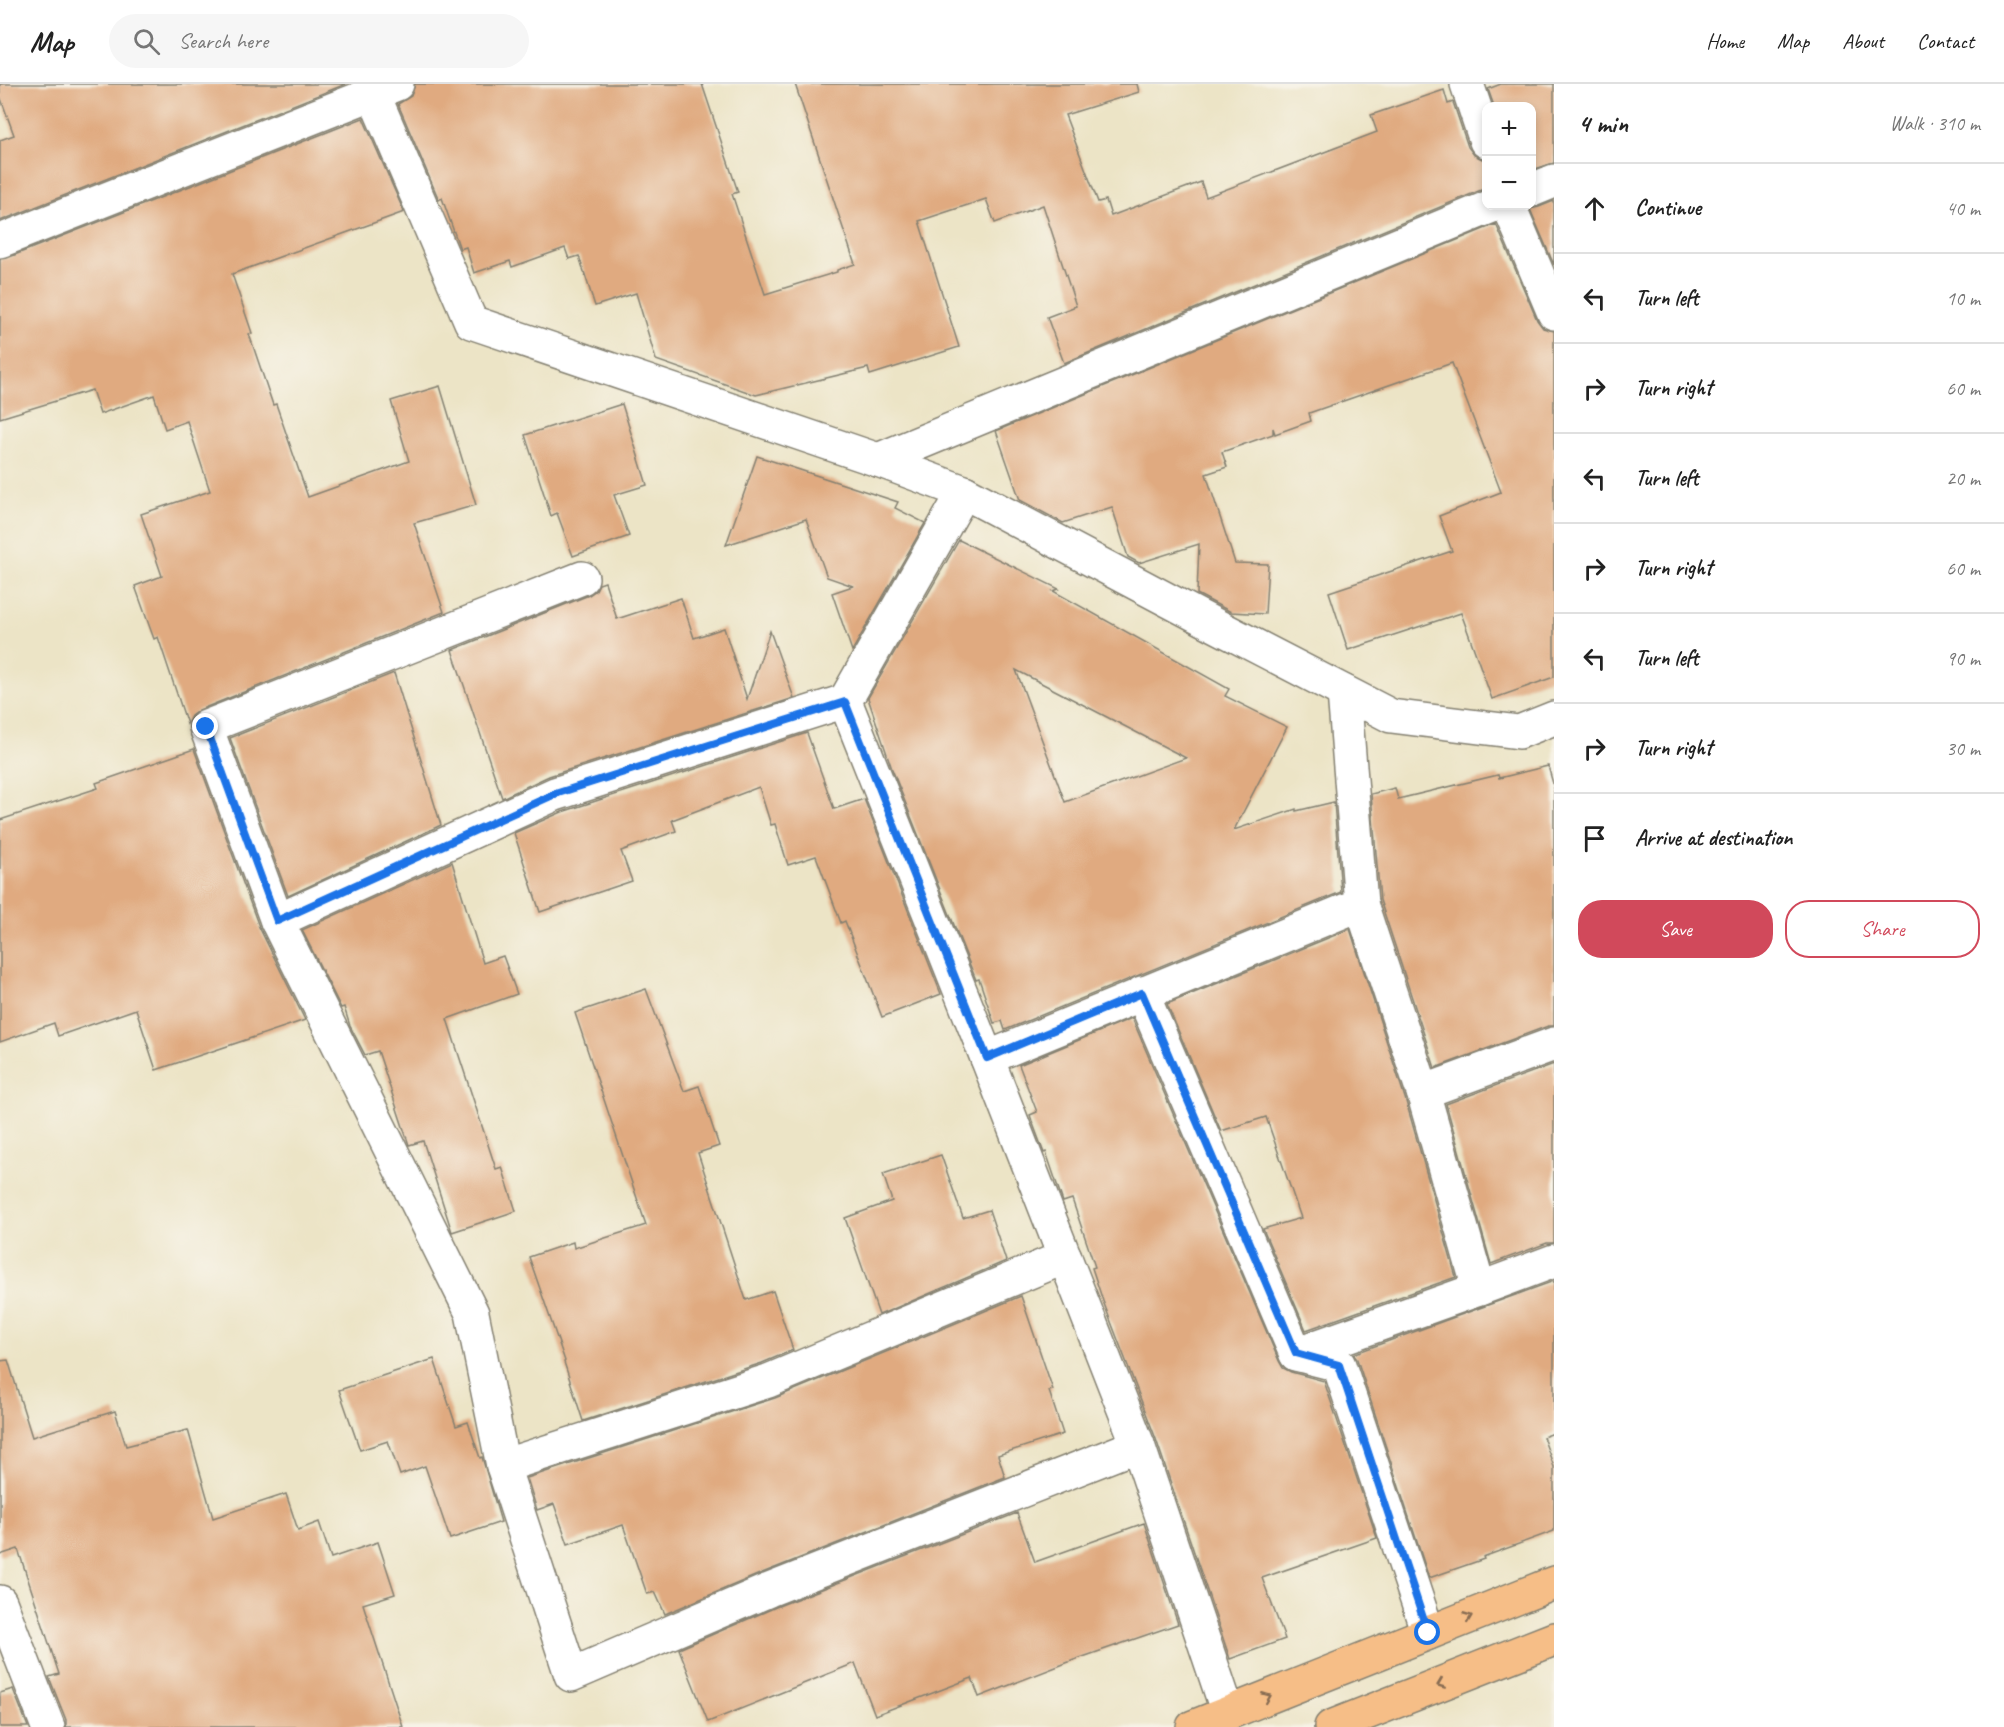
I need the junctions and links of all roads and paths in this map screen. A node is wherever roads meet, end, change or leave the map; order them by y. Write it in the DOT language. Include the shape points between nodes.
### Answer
graph roads {
  1 [pos="1467,84"];
  2 [pos="380,87"];
  3 [pos="1482,129"];
  4 [pos="1554,181"];
  5 [pos="1536,188"];
  6 [pos="1482,210"];
  7 [pos="1511,210"];
  8 [pos="0,241"];
  9 [pos="1554,313"];
  10 [pos="878,460"];
  11 [pos="964,492"];
  12 [pos="582,578"];
  13 [pos="1344,692"];
  14 [pos="845,702"];
  15 [pos="1554,718"];
  16 [pos="1361,904"];
  17 [pos="277,921"];
  18 [pos="1142,993"];
  19 [pos="1554,1044"];
  20 [pos="987,1058"];
  21 [pos="1423,1092"];
  22 [pos="1065,1257"];
  23 [pos="1554,1261"];
  24 [pos="1479,1289"];
  25 [pos="1296,1353"];
  26 [pos="1138,1445"];
  27 [pos="503,1466"];
  28 [pos="1554,1583"];
  29 [pos="0,1602"];
  30 [pos="1428,1633"];
  31 [pos="1554,1639"];
  32 [pos="1228,1713"];
  33 [pos="48,1727"];
  34 [pos="1193,1727"];
  35 [pos="1331,1727"];
  1 -- 3 [label="street"];
  2 -- 8 [label="street"];
  2 -- 10 [label="street" via="471,322"];
  4 -- 5 [label="street"];
  6 -- 10 [label="street"];
  7 -- 9 [label="street"];
  10 -- 11 [label="street"];
  11 -- 13 [label="street"];
  11 -- 14 [label="street"];
  12 -- 17 [label="street" via="206,727"];
  13 -- 15 [label="street" via="1391,716 1520,732"];
  13 -- 16 [label="street"];
  14 -- 17 [label="street" via="555,794"];
  14 -- 20 [label="street"];
  16 -- 18 [label="street"];
  16 -- 21 [label="street"];
  17 -- 27 [label="street" via="472,1313"];
  18 -- 20 [label="street"];
  18 -- 25 [label="street"];
  19 -- 21 [label="street"];
  20 -- 22 [label="street"];
  21 -- 24 [label="street"];
  22 -- 26 [label="street"];
  22 -- 27 [label="street" via="768,1381"];
  23 -- 24 [label="street"];
  24 -- 25 [label="street"];
  25 -- 30 [label="street" via="1339,1365"];
  26 -- 27 [label="street" via="769,1590 572,1675"];
  26 -- 32 [label="street"];
  30 -- 28 [label="main road, one-way"];
  29 -- 33 [label="street"];
  32 -- 30 [label="main road, one-way"];
  31 -- 35 [label="main road, one-way"];
  32 -- 34 [label="main road"];
}
